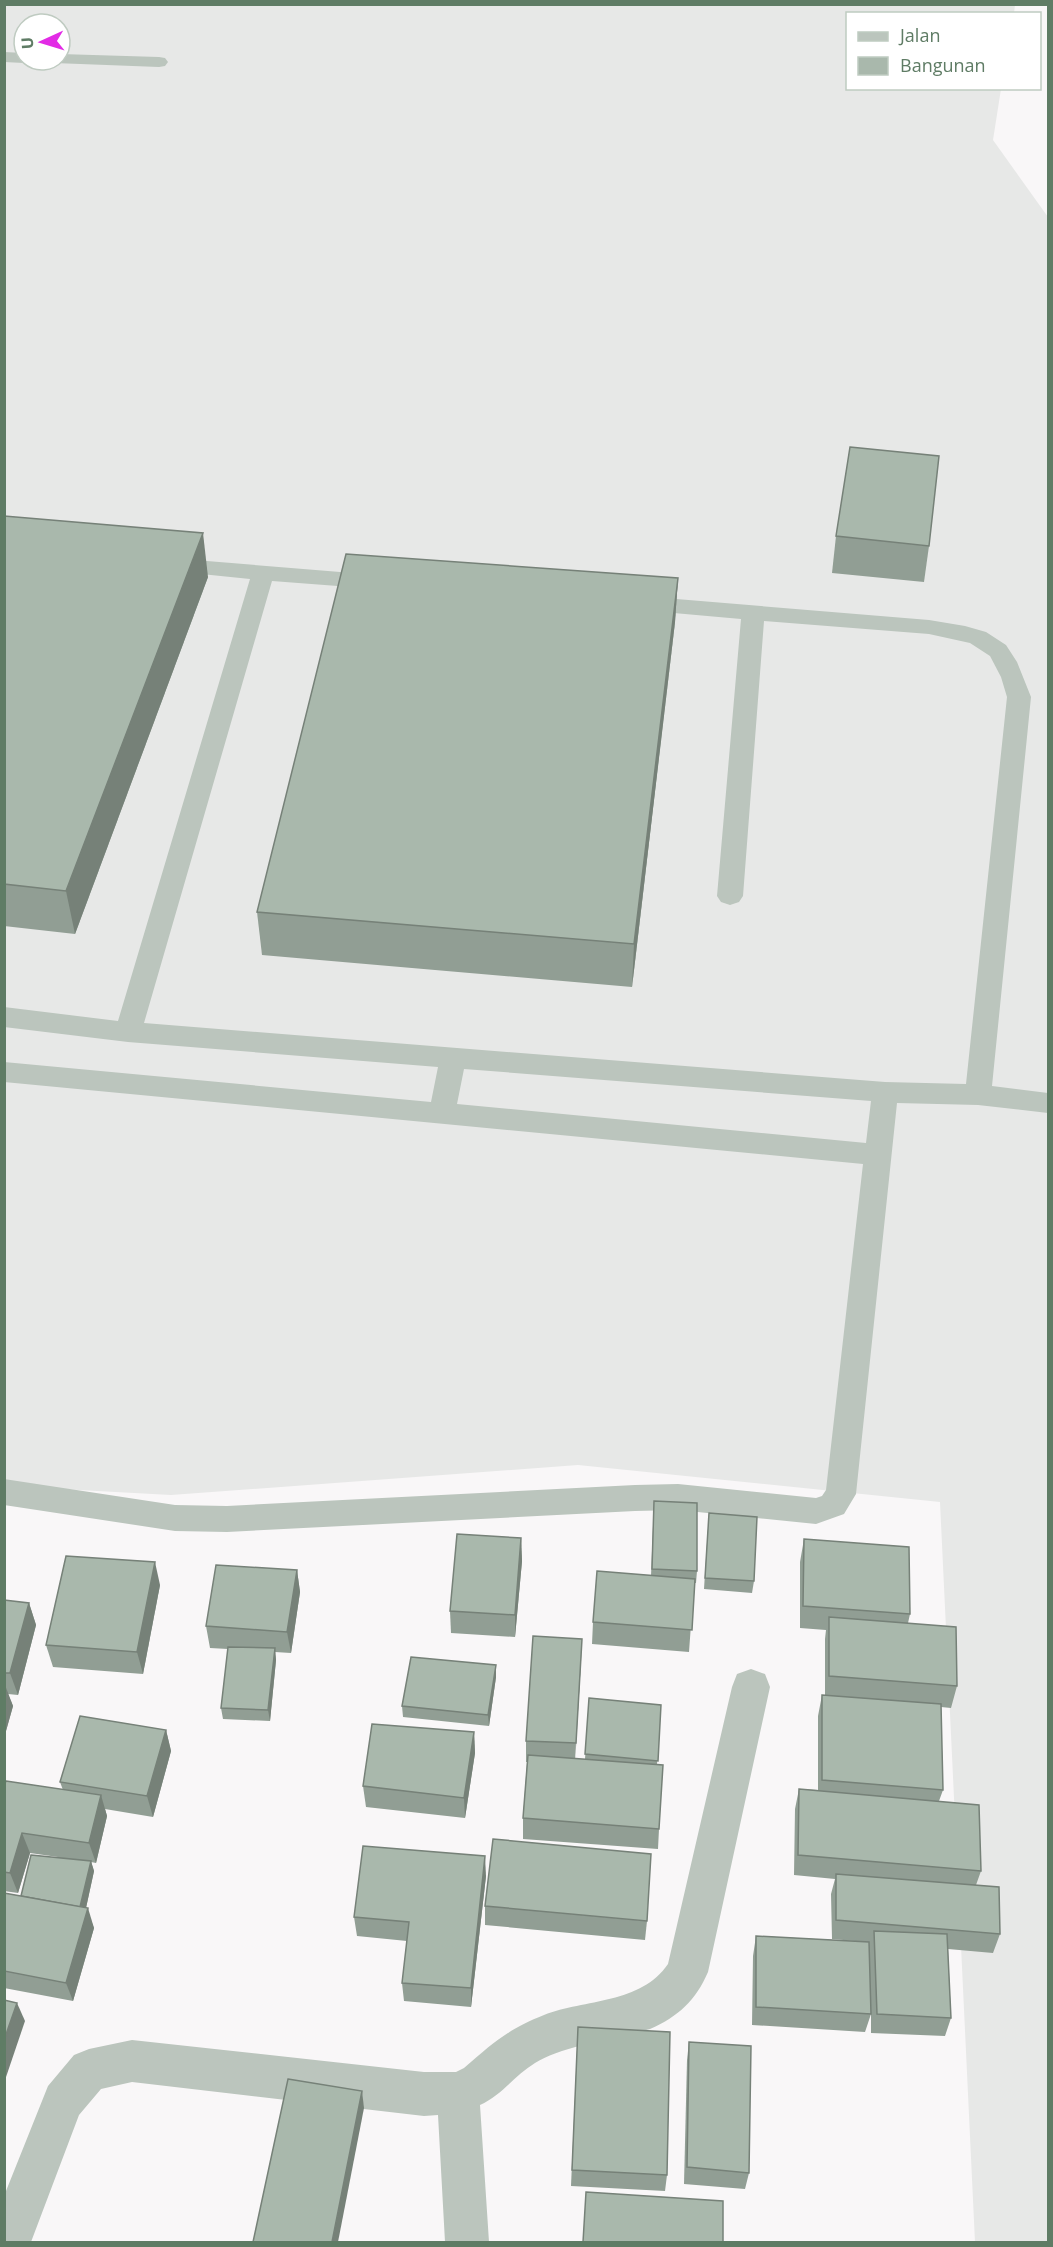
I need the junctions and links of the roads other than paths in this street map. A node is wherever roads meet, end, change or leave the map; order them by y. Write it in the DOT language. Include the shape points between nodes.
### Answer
graph roads {
  1 [pos="72,59"];
  2 [pos="159,62"];
  3 [pos="145,563"];
  4 [pos="263,572"];
  5 [pos="403,584"];
  6 [pos="613,601"];
  7 [pos="753,612"];
  8 [pos="730,896"];
  9 [pos="4,1017"];
  10 [pos="128,1032"];
  11 [pos="453,1058"];
  12 [pos="4,1072"];
  13 [pos="885,1092"];
  14 [pos="978,1095"];
  15 [pos="1048,1103"];
  16 [pos="442,1113"];
  17 [pos="878,1155"];
  18 [pos="4,1492"];
  19 [pos="751,1687"];
  20 [pos="458,2092"];
  21 [pos="9,2242"];
  22 [pos="467,2242"];
  1 -- 2 [label="lane"];
  3 -- 4 [label="lane"];
  4 -- 5 [label="lane"];
  4 -- 10 [label="lane"];
  6 -- 7 [label="lane"];
  7 -- 8 [label="lane"];
  7 -- 14 [label="lane" via="971,634 997,647 1011,670 1019,697"];
  9 -- 10 [label="lane"];
  10 -- 11 [label="lane"];
  11 -- 13 [label="lane"];
  11 -- 16 [label="lane"];
  12 -- 16 [label="lane"];
  13 -- 14 [label="lane"];
  13 -- 17 [label="lane"];
  14 -- 15 [label="lane"];
  16 -- 17 [label="lane"];
  17 -- 18 [label="lane" via="841,1494 833,1505 816,1511 678,1497 217,1519 175,1518"];
  19 -- 20 [label="street" via="687,1972 675,1990 650,2008 571,2028 519,2048 479,2083"];
  20 -- 21 [label="street" via="424,2094 132,2061 89,2070 63,2101"];
  20 -- 22 [label="street"];
}
